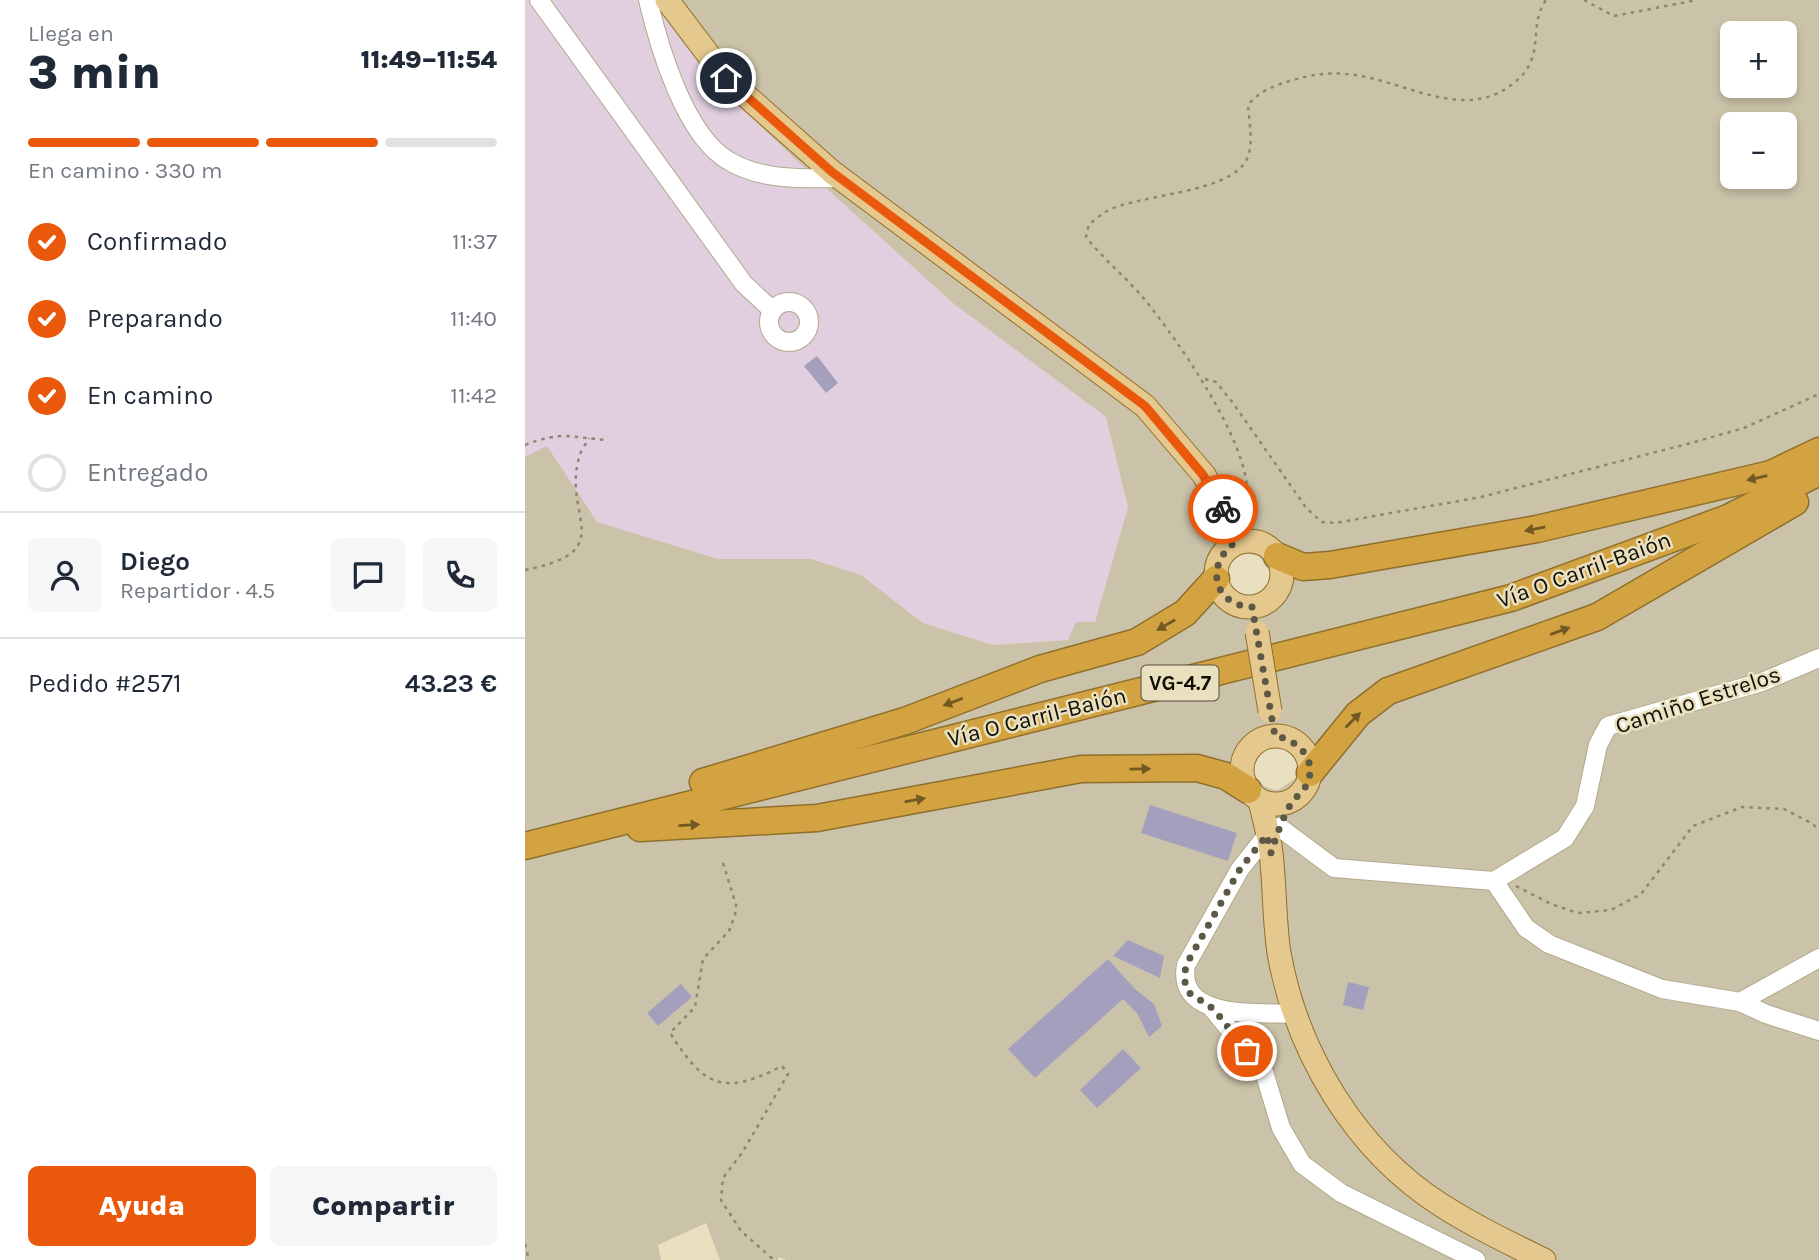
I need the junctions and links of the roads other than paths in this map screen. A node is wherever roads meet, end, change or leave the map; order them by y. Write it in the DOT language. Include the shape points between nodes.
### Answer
graph roads {
  1 [pos="538,0"];
  2 [pos="648,0"];
  3 [pos="667,0"];
  4 [pos="840,177"];
  5 [pos="772,310"];
  6 [pos="1819,451"];
  7 [pos="1819,472"];
  8 [pos="1819,487"];
  9 [pos="1232,534"];
  10 [pos="1277,556"];
  11 [pos="1216,579"];
  12 [pos="1252,607"];
  13 [pos="1819,658"];
  14 [pos="1275,736"];
  15 [pos="1310,773"];
  16 [pos="1254,795"];
  17 [pos="1293,799"];
  18 [pos="1273,838"];
  19 [pos="525,845"];
  20 [pos="1494,881"];
  21 [pos="1819,958"];
  22 [pos="1740,1002"];
  23 [pos="1212,1008"];
  24 [pos="1295,1014"];
  25 [pos="1819,1031"];
  26 [pos="1476,1260"];
  27 [pos="1544,1260"];
  1 -- 5 [label="street" via="744,284"];
  2 -- 4 [label="street" via="659,41 692,120 727,161 750,170 805,179"];
  3 -- 4 [label="main road" via="726,78"];
  4 -- 9 [label="main road" via="1145,406 1203,475"];
  6 -- 10 [label="highway, one-way" via="1771,474 1537,529 1330,565 1303,567"];
  7 -- 19 [label="highway, Vía O Carril-Baión / VG-4.7" via="1728,518 1511,598"];
  15 -- 8 [label="highway, one-way" via="1358,713 1388,691 1597,617"];
  9 -- 10 [label="main road"];
  9 -- 11 [label="main road" via="1219,559"];
  10 -- 12 [label="main road" via="1282,575 1276,593"];
  11 -- 12 [label="main road" via="1224,597"];
  11 -- 19 [label="highway, one-way" via="1185,613 1137,642 1040,669 905,720 594,816"];
  12 -- 14 [label="main road, bridge"];
  13 -- 20 [label="street, Camiño Estrelos" via="1762,681 1608,726 1598,745 1585,806 1566,838"];
  14 -- 15 [label="main road" via="1304,751"];
  14 -- 16 [label="main road" via="1248,750 1242,770"];
  15 -- 17 [label="main road" via="1302,793"];
  16 -- 17 [label="main road" via="1283,804"];
  16 -- 18 [label="main road"];
  19 -- 16 [label="highway, one-way" via="632,828 817,818 1081,769 1197,768 1226,776"];
  17 -- 18 [label="main road"];
  18 -- 20 [label="street" via="1334,868"];
  18 -- 23 [label="street" via="1240,869 1186,965 1187,990 1196,1001"];
  18 -- 24 [label="main road" via="1274,918"];
  20 -- 22 [label="street" via="1526,928 1549,944 1662,989"];
  21 -- 22 [label="street"];
  22 -- 25 [label="street"];
  23 -- 24 [label="street"];
  23 -- 26 [label="street" via="1264,1072 1281,1128 1302,1164 1341,1193"];
  24 -- 27 [label="main road" via="1335,1098 1399,1173 1450,1210"];
}
